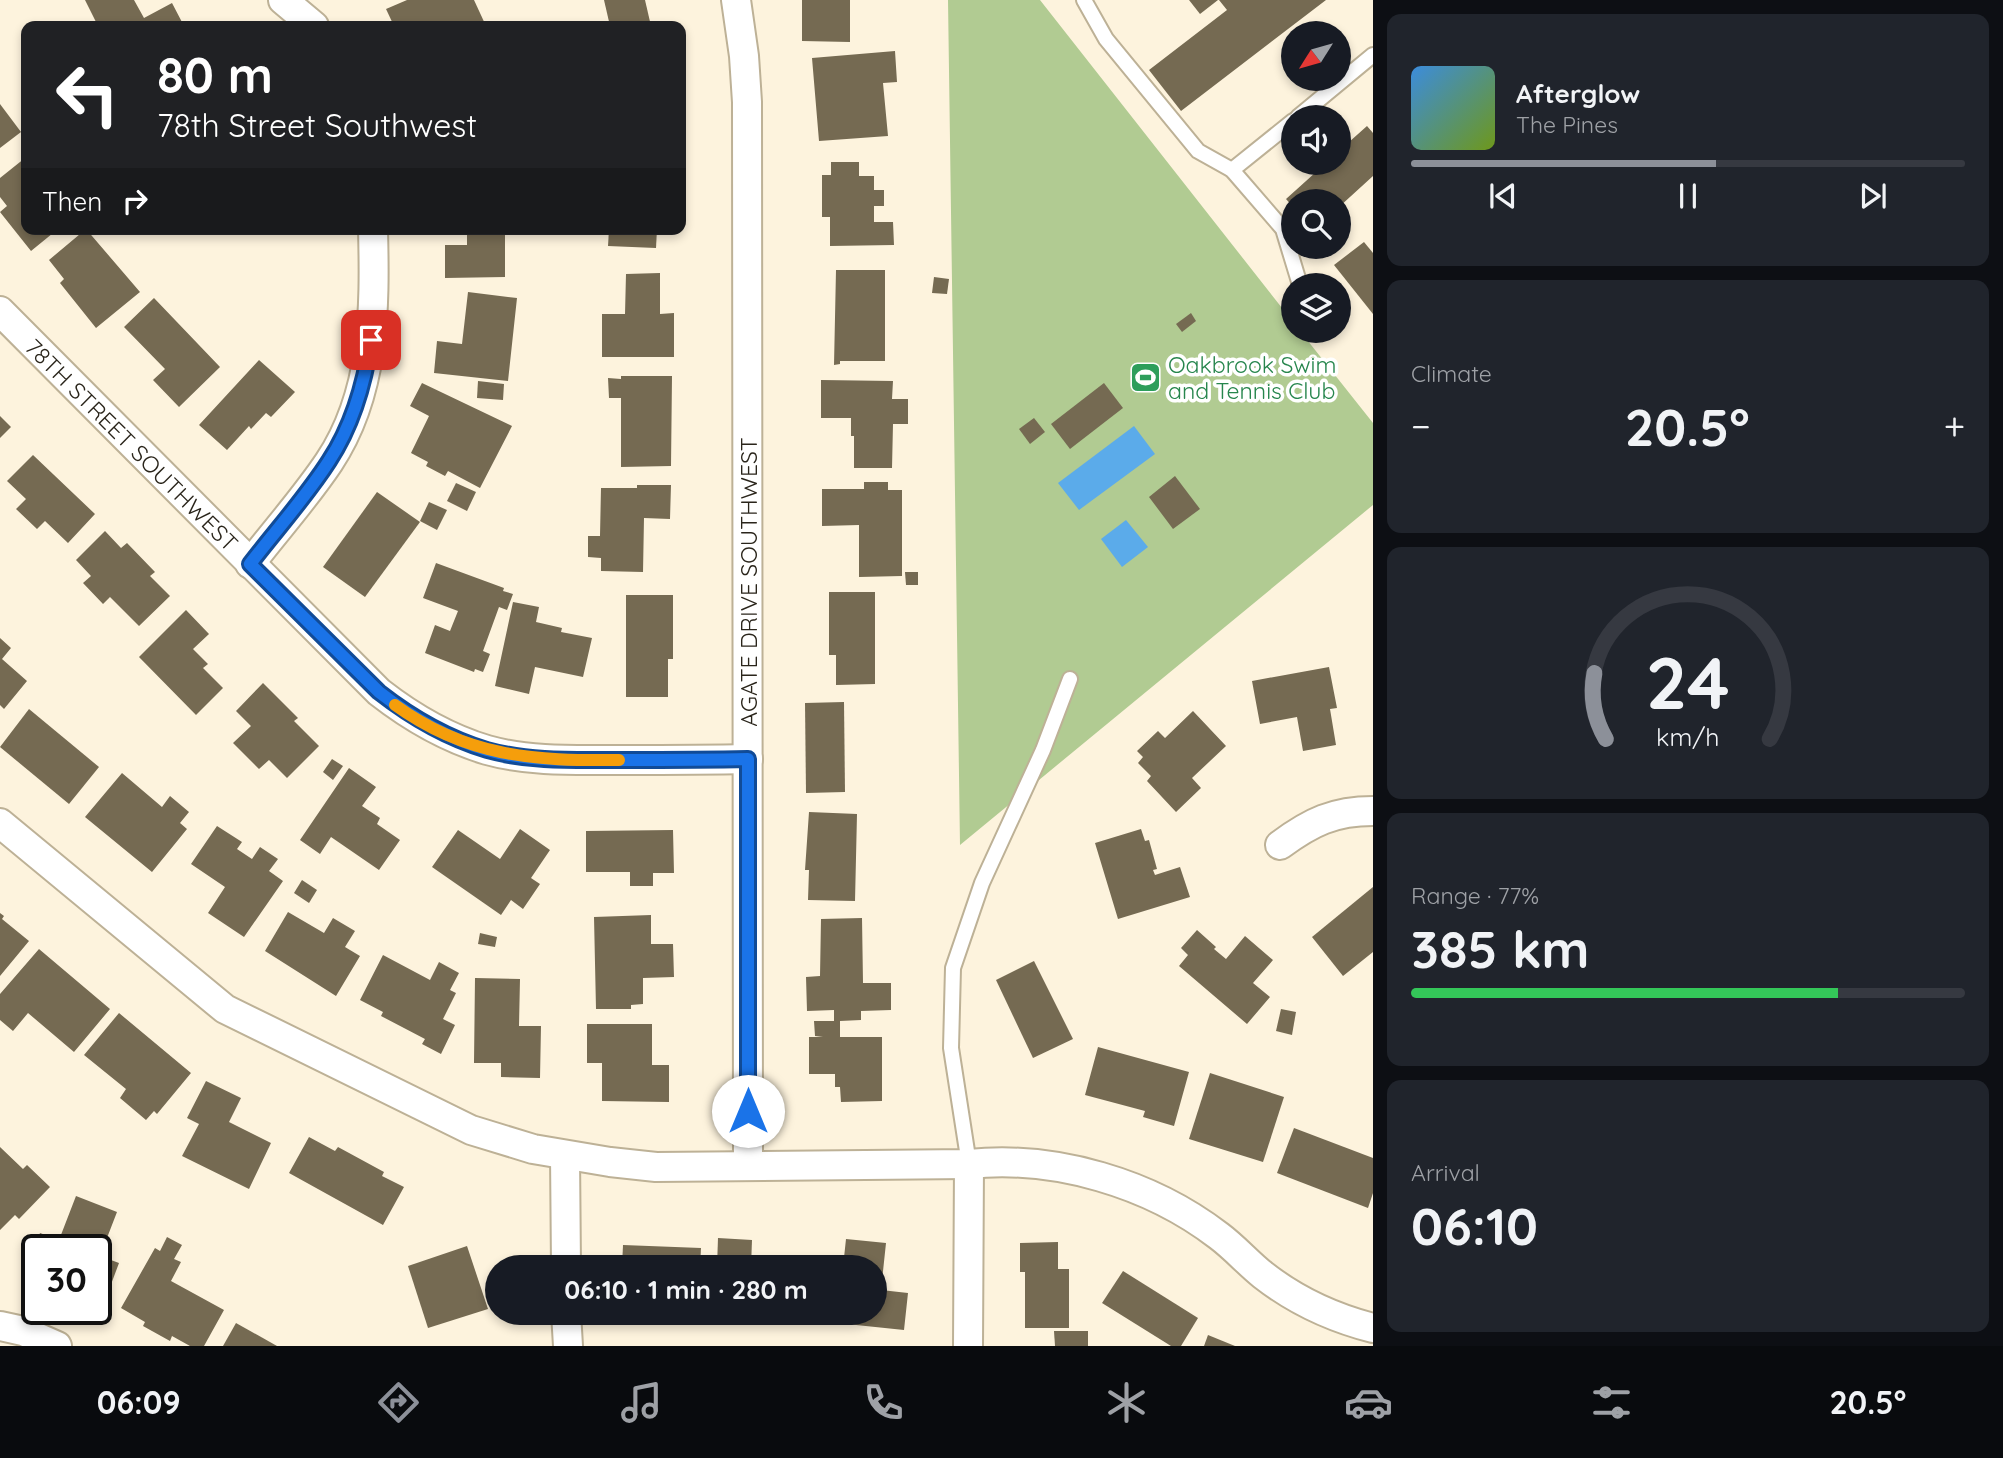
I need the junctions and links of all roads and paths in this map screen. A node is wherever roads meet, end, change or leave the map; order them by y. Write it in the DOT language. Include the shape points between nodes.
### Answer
graph roads {
  1 [pos="283,0"];
  2 [pos="736,0"];
  3 [pos="1084,0"];
  4 [pos="308,21"];
  5 [pos="1373,55"];
  6 [pos="1313,105"];
  7 [pos="1281,131"];
  8 [pos="1232,170"];
  9 [pos="373,235"];
  10 [pos="1296,273"];
  11 [pos="0,311"];
  12 [pos="250,564"];
  13 [pos="1070,679"];
  14 [pos="748,759"];
  15 [pos="1373,811"];
  16 [pos="0,823"];
  17 [pos="1280,845"];
  18 [pos="565,1155"];
  19 [pos="969,1164"];
  20 [pos="748,1165"];
  21 [pos="566,1255"];
  22 [pos="567,1325"];
  23 [pos="0,1326"];
  24 [pos="1373,1328"];
  25 [pos="57,1346"];
  26 [pos="568,1346"];
  27 [pos="968,1346"];
  1 -- 4 [label="street"];
  2 -- 14 [label="street, AGATE DRIVE SOUTHWEST" via="747,102"];
  3 -- 8 [label="lane" via="1106,39 1198,151"];
  5 -- 6 [label="lane"];
  7 -- 8 [label="lane"];
  8 -- 10 [label="lane" via="1283,229"];
  9 -- 12 [label="street" via="373,325 354,409 329,461"];
  11 -- 12 [label="street, 78TH STREET SOUTHWEST"];
  12 -- 14 [label="street, 78TH STREET SOUTHWEST" via="379,692 465,743 538,759"];
  13 -- 19 [label="lane" via="982,883 953,968 951,1048"];
  14 -- 20 [label="street, AGATE DRIVE SOUTHWEST"];
  15 -- 17 [label="street" via="1332,815 1305,826"];
  16 -- 18 [label="street" via="225,1009 471,1130"];
  18 -- 20 [label="street" via="656,1167"];
  18 -- 21 [label="street"];
  19 -- 20 [label="street"];
  19 -- 24 [label="street" via="1034,1163 1144,1193 1212,1231 1283,1289 1325,1312"];
  19 -- 27 [label="street"];
  22 -- 26 [label="street"];
  23 -- 25 [label="street"];
}
